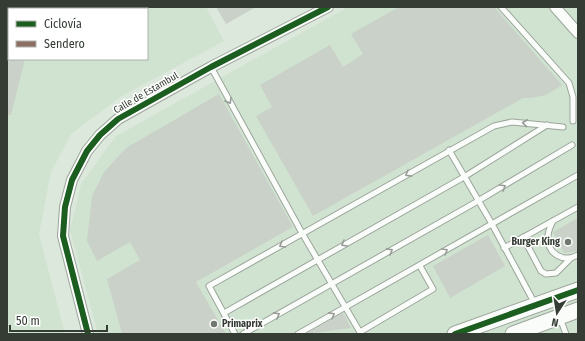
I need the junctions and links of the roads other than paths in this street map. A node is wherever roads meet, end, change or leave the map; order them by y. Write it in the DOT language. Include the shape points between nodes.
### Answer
graph roads {
  1 [pos="328,7"];
  2 [pos="501,7"];
  3 [pos="555,7"];
  4 [pos="578,33"];
  5 [pos="211,67"];
  6 [pos="573,121"];
  7 [pos="547,125"];
  8 [pos="564,127"];
  9 [pos="572,145"];
  10 [pos="449,150"];
  11 [pos="578,175"];
  12 [pos="464,177"];
  13 [pos="478,201"];
  14 [pos="578,207"];
  15 [pos="553,220"];
  16 [pos="492,224"];
  17 [pos="302,233"];
  18 [pos="523,237"];
  19 [pos="504,248"];
  20 [pos="578,255"];
  21 [pos="570,259"];
  22 [pos="317,260"];
  23 [pos="420,266"];
  24 [pos="331,284"];
  25 [pos="578,290"];
  26 [pos="536,305"];
  27 [pos="346,308"];
  28 [pos="578,310"];
  29 [pos="224,313"];
  30 [pos="560,317"];
  31 [pos="360,333"];
  32 [pos="88,334"];
  33 [pos="235,334"];
  34 [pos="243,334"];
  35 [pos="298,334"];
  36 [pos="455,334"];
  37 [pos="513,334"];
  38 [pos="566,334"];
  1 -- 5 [label="street, Calle de Estambul"];
  2 -- 6 [label="lane" via="569,83 573,97"];
  3 -- 4 [label="street"];
  5 -- 17 [label="lane, one-way"];
  5 -- 32 [label="street, Calle de Estambul" via="118,119 87,151 72,180 65,207 62,236"];
  7 -- 8 [label="lane"];
  7 -- 10 [label="lane, one-way" via="512,122 500,125"];
  7 -- 12 [label="lane"];
  13 -- 9 [label="lane, one-way"];
  10 -- 12 [label="lane"];
  10 -- 17 [label="lane, one-way"];
  11 -- 16 [label="lane"];
  12 -- 13 [label="lane"];
  12 -- 22 [label="lane, one-way"];
  13 -- 16 [label="lane"];
  24 -- 13 [label="lane, one-way"];
  14 -- 15 [label="lane"];
  15 -- 18 [label="lane"];
  15 -- 21 [label="lane" via="548,236 552,251 562,258"];
  16 -- 19 [label="lane"];
  23 -- 16 [label="lane, one-way"];
  17 -- 22 [label="lane"];
  17 -- 29 [label="lane, one-way" via="209,286"];
  18 -- 19 [label="lane"];
  18 -- 21 [label="lane" via="541,271 546,274 556,273"];
  19 -- 26 [label="lane"];
  20 -- 21 [label="lane"];
  22 -- 24 [label="lane"];
  22 -- 29 [label="lane"];
  23 -- 27 [label="lane"];
  23 -- 31 [label="lane" via="433,289"];
  24 -- 27 [label="lane"];
  34 -- 24 [label="lane, one-way"];
  25 -- 26 [label="street"];
  26 -- 36 [label="street"];
  27 -- 31 [label="lane"];
  35 -- 27 [label="lane, one-way"];
  28 -- 30 [label="street"];
  29 -- 33 [label="lane"];
  30 -- 37 [label="street"];
  30 -- 38 [label="lane"];
}
